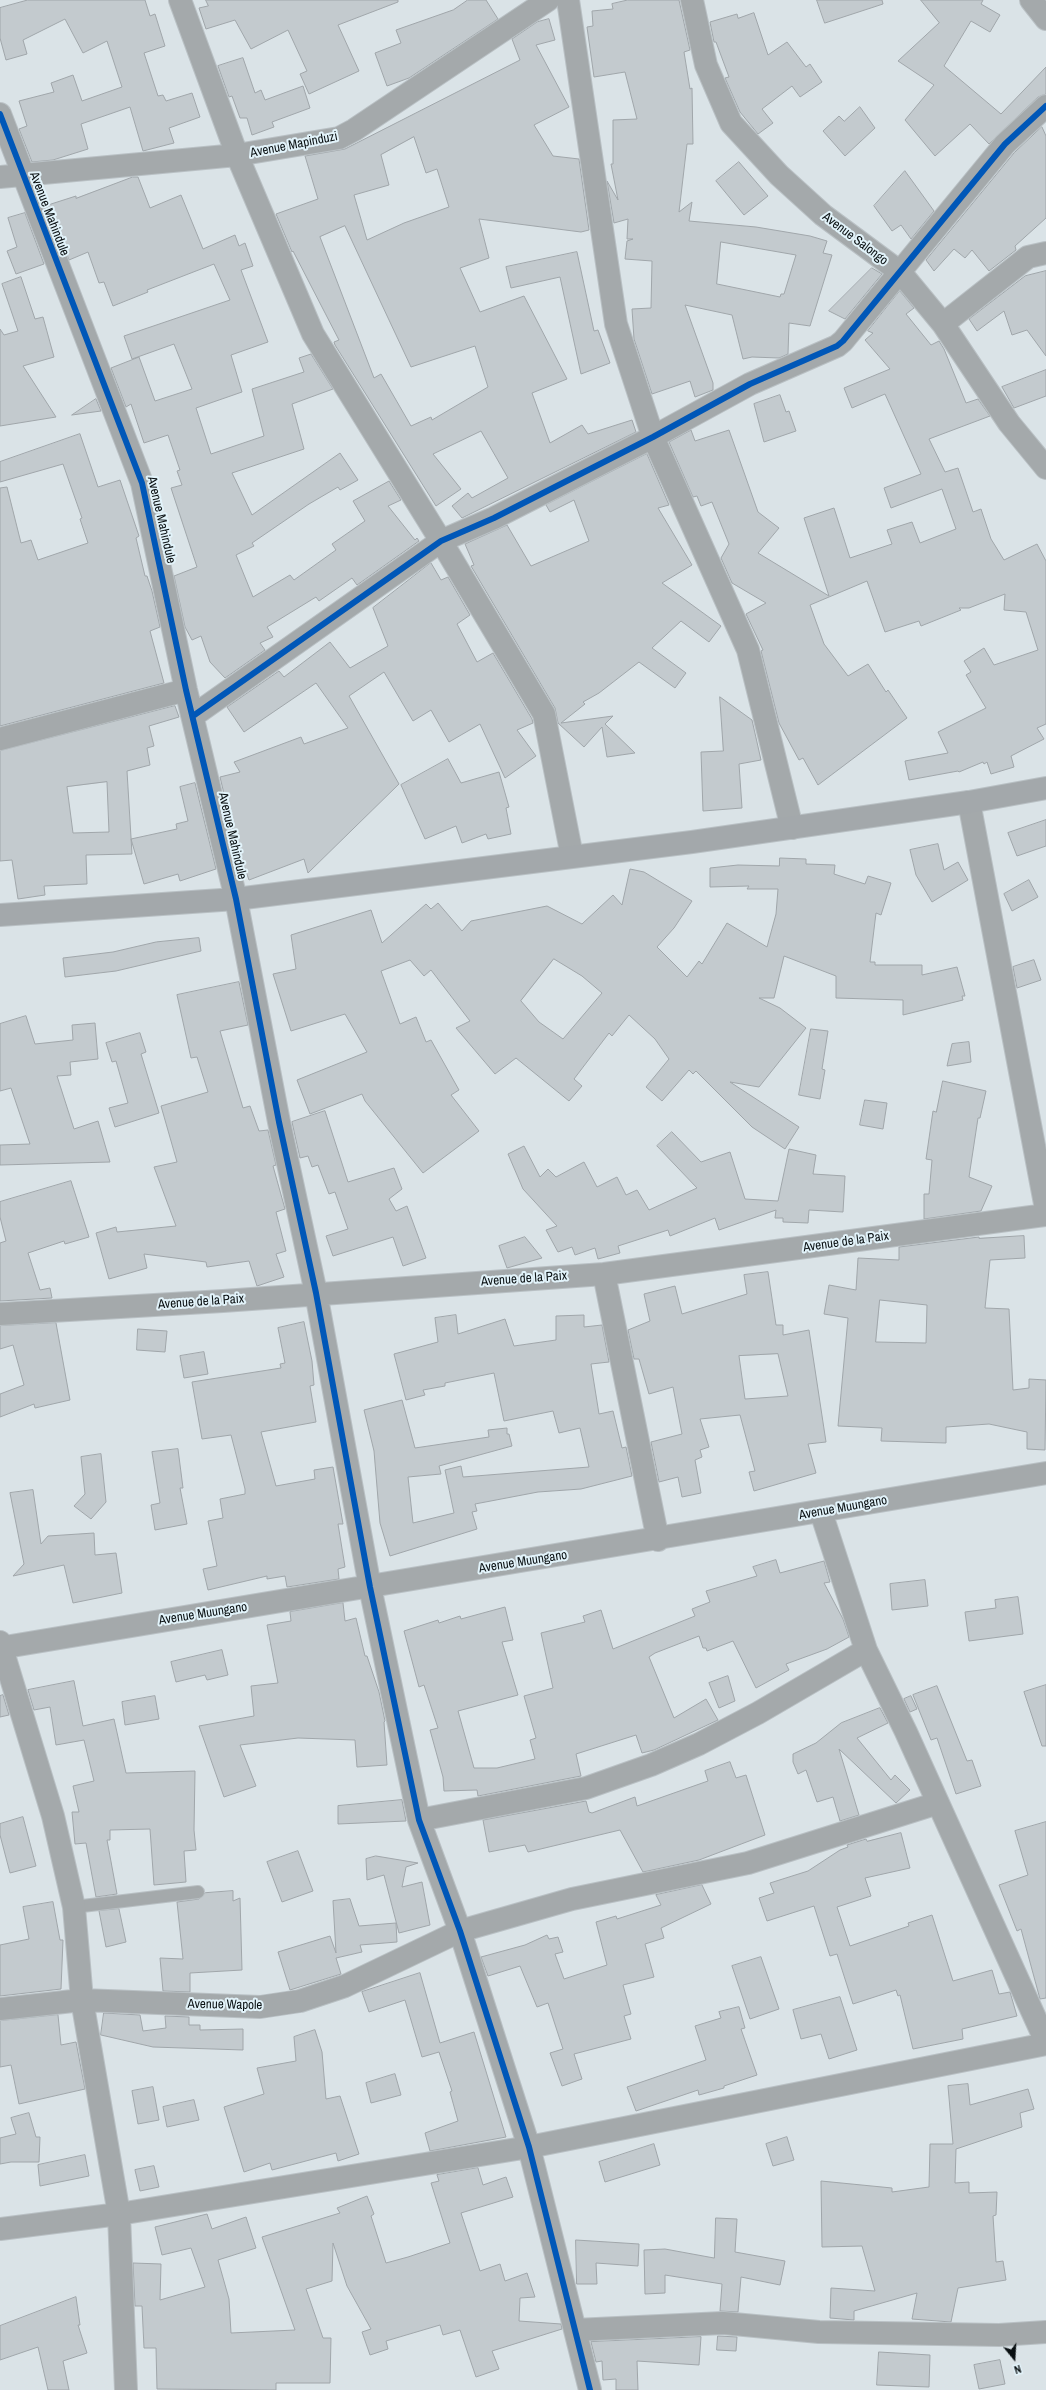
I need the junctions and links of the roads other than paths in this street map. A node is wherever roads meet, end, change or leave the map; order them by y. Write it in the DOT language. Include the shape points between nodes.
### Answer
graph roads {
  1 [pos="180,0"];
  2 [pos="548,0"];
  3 [pos="568,0"];
  4 [pos="692,0"];
  5 [pos="1030,0"];
  6 [pos="1046,19"];
  7 [pos="1046,106"];
  8 [pos="0,114"];
  9 [pos="237,155"];
  10 [pos="22,175"];
  11 [pos="0,177"];
  12 [pos="1046,253"];
  13 [pos="900,272"];
  14 [pos="943,324"];
  15 [pos="653,437"];
  16 [pos="1046,468"];
  17 [pos="441,541"];
  18 [pos="186,690"];
  19 [pos="193,716"];
  20 [pos="0,739"];
  21 [pos="1046,788"];
  22 [pos="969,802"];
  23 [pos="792,828"];
  24 [pos="572,856"];
  25 [pos="236,900"];
  26 [pos="0,914"];
  27 [pos="1046,1209"];
  28 [pos="1046,1215"];
  29 [pos="604,1274"];
  30 [pos="316,1293"];
  31 [pos="0,1314"];
  32 [pos="1046,1473"];
  33 [pos="821,1512"];
  34 [pos="658,1540"];
  35 [pos="370,1587"];
  36 [pos="1,1646"];
  37 [pos="866,1650"];
  38 [pos="938,1803"];
  39 [pos="419,1820"];
  40 [pos="198,1892"];
  41 [pos="74,1907"];
  42 [pos="460,1931"];
  43 [pos="82,2000"];
  44 [pos="0,2009"];
  45 [pos="1046,2043"];
  46 [pos="528,2147"];
  47 [pos="118,2214"];
  48 [pos="0,2229"];
  49 [pos="575,2330"];
  50 [pos="1046,2332"];
  51 [pos="126,2390"];
  52 [pos="590,2390"];
  1 -- 9 [label="street"];
  2 -- 9 [label="street, Avenue Mapinduzi" via="339,138"];
  3 -- 15 [label="street" via="614,317"];
  4 -- 13 [label="street, Avenue Salongo" via="706,65 732,122 779,175 823,215"];
  5 -- 6 [label="street"];
  7 -- 13 [label="street" via="1005,144"];
  8 -- 10 [label="street, Avenue Mahindule"];
  9 -- 10 [label="street, Avenue Mapinduzi"];
  9 -- 17 [label="street" via="313,334"];
  10 -- 11 [label="street, Avenue Mapinduzi"];
  10 -- 18 [label="street, Avenue Mahindule" via="140,475"];
  12 -- 14 [label="street" via="1028,257"];
  13 -- 14 [label="street, Avenue Salongo"];
  13 -- 15 [label="street" via="844,341 837,346 750,384"];
  14 -- 16 [label="street, Avenue Salongo" via="1009,423"];
  15 -- 17 [label="street" via="494,518"];
  15 -- 23 [label="street" via="748,650"];
  17 -- 19 [label="street"];
  17 -- 24 [label="street" via="544,714"];
  18 -- 19 [label="street, Avenue Mahindule"];
  18 -- 20 [label="street"];
  19 -- 25 [label="street, Avenue Mahindule"];
  21 -- 22 [label="main road"];
  22 -- 23 [label="main road"];
  22 -- 27 [label="street"];
  23 -- 24 [label="main road"];
  24 -- 25 [label="main road"];
  25 -- 26 [label="main road"];
  25 -- 30 [label="street, Avenue Mahindule" via="279,1122"];
  28 -- 29 [label="street, Avenue de la Paix"];
  29 -- 30 [label="street, Avenue de la Paix"];
  29 -- 34 [label="street"];
  30 -- 31 [label="street, Avenue de la Paix"];
  30 -- 35 [label="street, Avenue Mahindule"];
  32 -- 33 [label="street, Avenue Muungano"];
  33 -- 34 [label="street, Avenue Muungano"];
  33 -- 37 [label="street"];
  34 -- 35 [label="street, Avenue Muungano"];
  35 -- 36 [label="street, Avenue Muungano"];
  35 -- 39 [label="street, Avenue Mahindule"];
  36 -- 41 [label="street" via="53,1816"];
  37 -- 38 [label="street"];
  37 -- 39 [label="street" via="758,1713 699,1744 651,1765 586,1788"];
  38 -- 42 [label="street, Avenue Wapole" via="748,1863 572,1899"];
  38 -- 45 [label="street"];
  39 -- 42 [label="street, Avenue Mahindule"];
  40 -- 41 [label="lane"];
  41 -- 43 [label="street"];
  42 -- 43 [label="street, Avenue Wapole" via="345,1986 300,2001 260,2007"];
  42 -- 46 [label="street, Avenue Mahindule"];
  43 -- 44 [label="street, Avenue Wapole"];
  43 -- 47 [label="street"];
  45 -- 46 [label="street"];
  46 -- 47 [label="street"];
  46 -- 49 [label="street, Avenue Mahindule"];
  47 -- 48 [label="street"];
  47 -- 51 [label="street"];
  49 -- 50 [label="street" via="723,2323 819,2332 999,2335"];
  49 -- 52 [label="street, Avenue Mahindule"];
}
